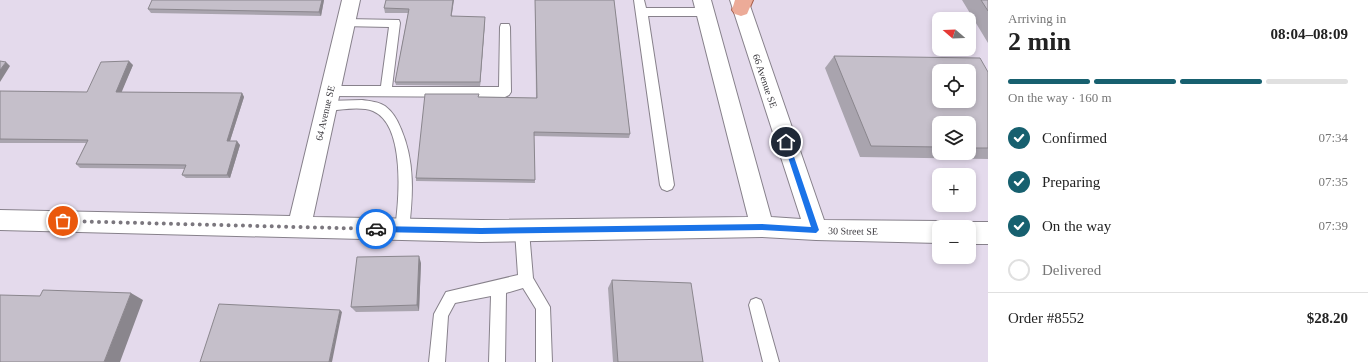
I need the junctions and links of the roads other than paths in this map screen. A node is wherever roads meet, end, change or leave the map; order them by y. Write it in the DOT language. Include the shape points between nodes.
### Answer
graph roads {
  1 [pos="351,0"];
  2 [pos="639,0"];
  3 [pos="741,3"];
  4 [pos="704,6"];
  5 [pos="642,12"];
  6 [pos="346,23"];
  7 [pos="505,27"];
  8 [pos="386,91"];
  9 [pos="329,98"];
  10 [pos="667,185"];
  11 [pos="0,220"];
  12 [pos="299,227"];
  13 [pos="762,227"];
  14 [pos="402,229"];
  15 [pos="522,230"];
  16 [pos="816,230"];
  17 [pos="932,232"];
  18 [pos="976,233"];
  19 [pos="988,233"];
  20 [pos="526,280"];
  21 [pos="499,288"];
  22 [pos="756,305"];
  23 [pos="436,362"];
  24 [pos="497,362"];
  25 [pos="544,362"];
  26 [pos="771,362"];
  1 -- 6 [label="street, 64 Avenue SE"];
  2 -- 5 [label="lane"];
  3 -- 16 [label="street, 66 Avenue SE"];
  4 -- 5 [label="lane"];
  4 -- 13 [label="street"];
  5 -- 10 [label="lane"];
  6 -- 8 [label="lane" via="395,23"];
  6 -- 9 [label="street, 64 Avenue SE"];
  7 -- 8 [label="lane" via="505,92"];
  8 -- 9 [label="lane"];
  9 -- 12 [label="street, 64 Avenue SE"];
  9 -- 14 [label="lane" via="373,106 381,109 390,120 404,160 406,177"];
  11 -- 12 [label="street, 30 Street SE"];
  12 -- 14 [label="street, 30 Street SE"];
  13 -- 15 [label="street, 30 Street SE"];
  13 -- 16 [label="street, 30 Street SE"];
  14 -- 15 [label="street, 30 Street SE"];
  15 -- 20 [label="lane"];
  16 -- 17 [label="street, 30 Street SE"];
  18 -- 19 [label="street"];
  20 -- 21 [label="lane"];
  20 -- 25 [label="lane" via="543,307"];
  21 -- 23 [label="lane" via="451,297 441,314"];
  21 -- 24 [label="lane"];
  22 -- 26 [label="lane"];
}
